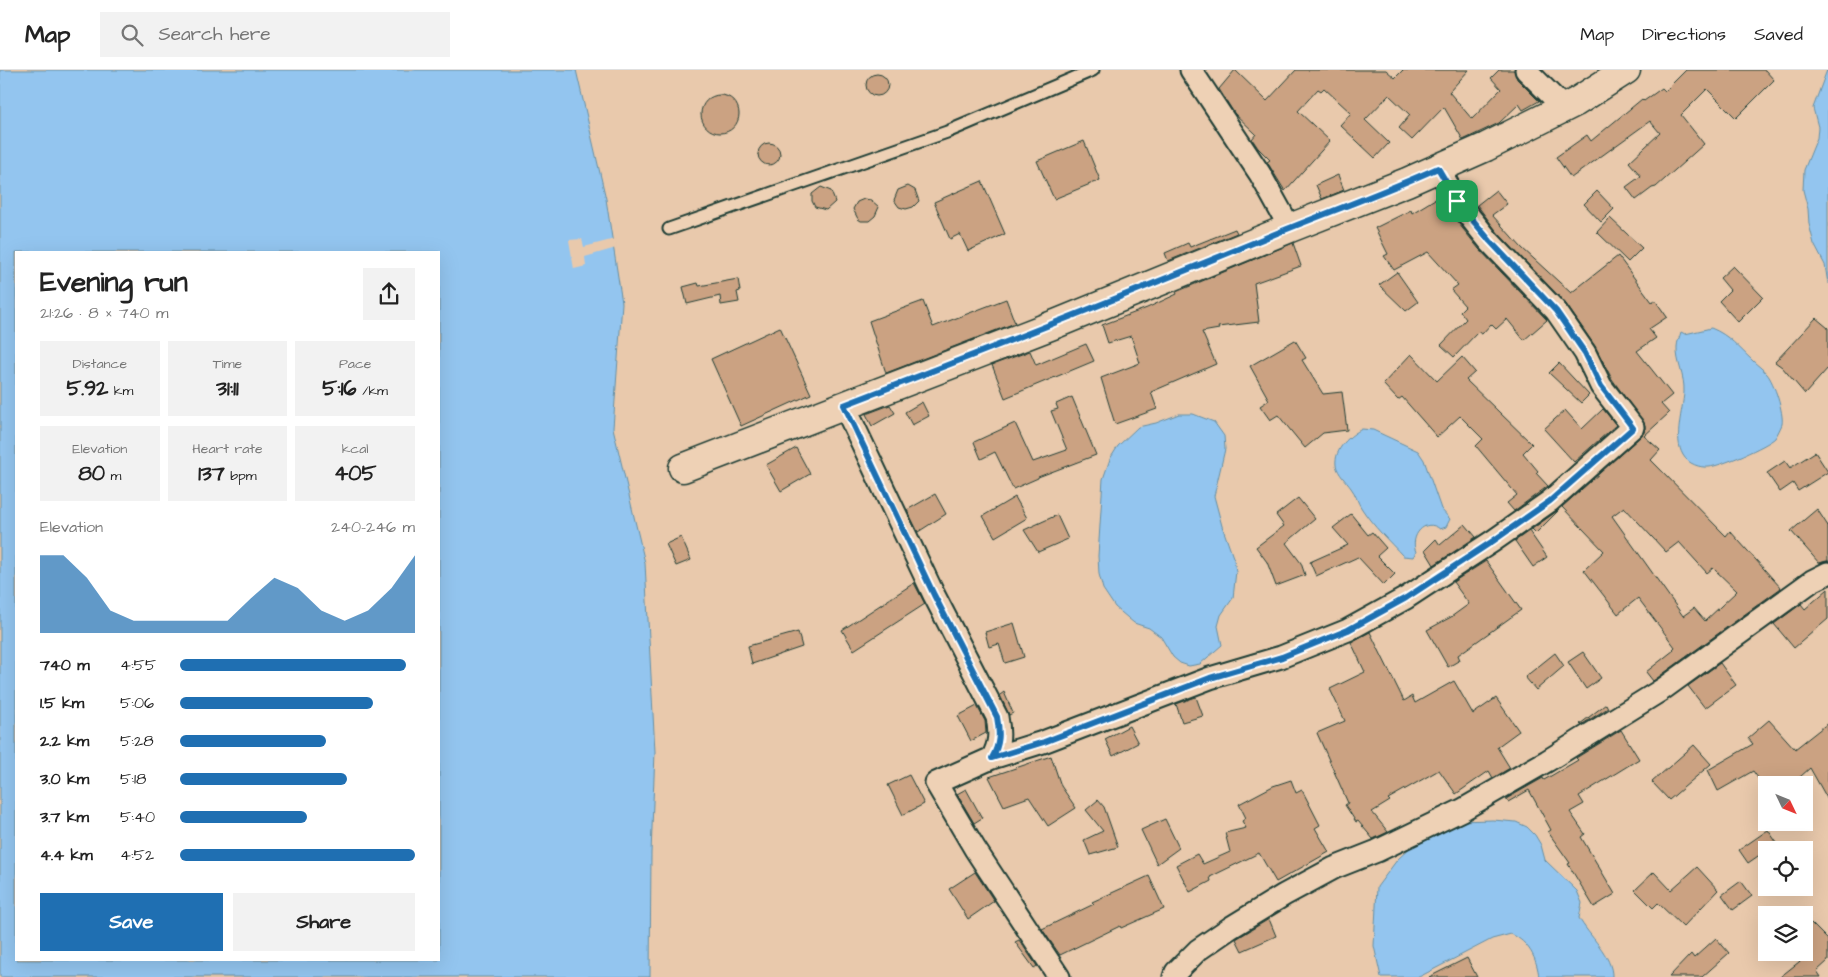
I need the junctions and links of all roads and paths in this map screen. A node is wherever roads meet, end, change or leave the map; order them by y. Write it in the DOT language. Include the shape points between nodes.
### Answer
graph roads {
  1 [pos="1093,70"];
  2 [pos="1191,70"];
  3 [pos="1526,70"];
  4 [pos="1626,70"];
  5 [pos="1564,108"];
  6 [pos="1438,168"];
  7 [pos="1290,228"];
  8 [pos="669,229"];
  9 [pos="844,405"];
  10 [pos="683,468"];
  11 [pos="1828,573"];
  12 [pos="992,758"];
  13 [pos="1059,977"];
  14 [pos="1174,977"];
  1 -- 8 [label="lane" via="947,132"];
  2 -- 7 [label="street" via="1260,174"];
  3 -- 5 [label="street"];
  4 -- 5 [label="street"];
  5 -- 6 [label="street"];
  6 -- 7 [label="street"];
  6 -- 12 [label="street" via="1457,201 1478,227 1556,311 1585,353 1601,386 1633,428 1550,501 1406,598 1348,630 1282,657 1210,678 1053,739"];
  7 -- 9 [label="street" via="1058,323"];
  9 -- 10 [label="street"];
  9 -- 12 [label="street" via="934,595 997,717 1000,734 998,748"];
  11 -- 14 [label="street" via="1812,581 1663,689 1547,761 1462,810 1334,868 1284,895 1198,950"];
  12 -- 13 [label="street" via="936,783"];
}
